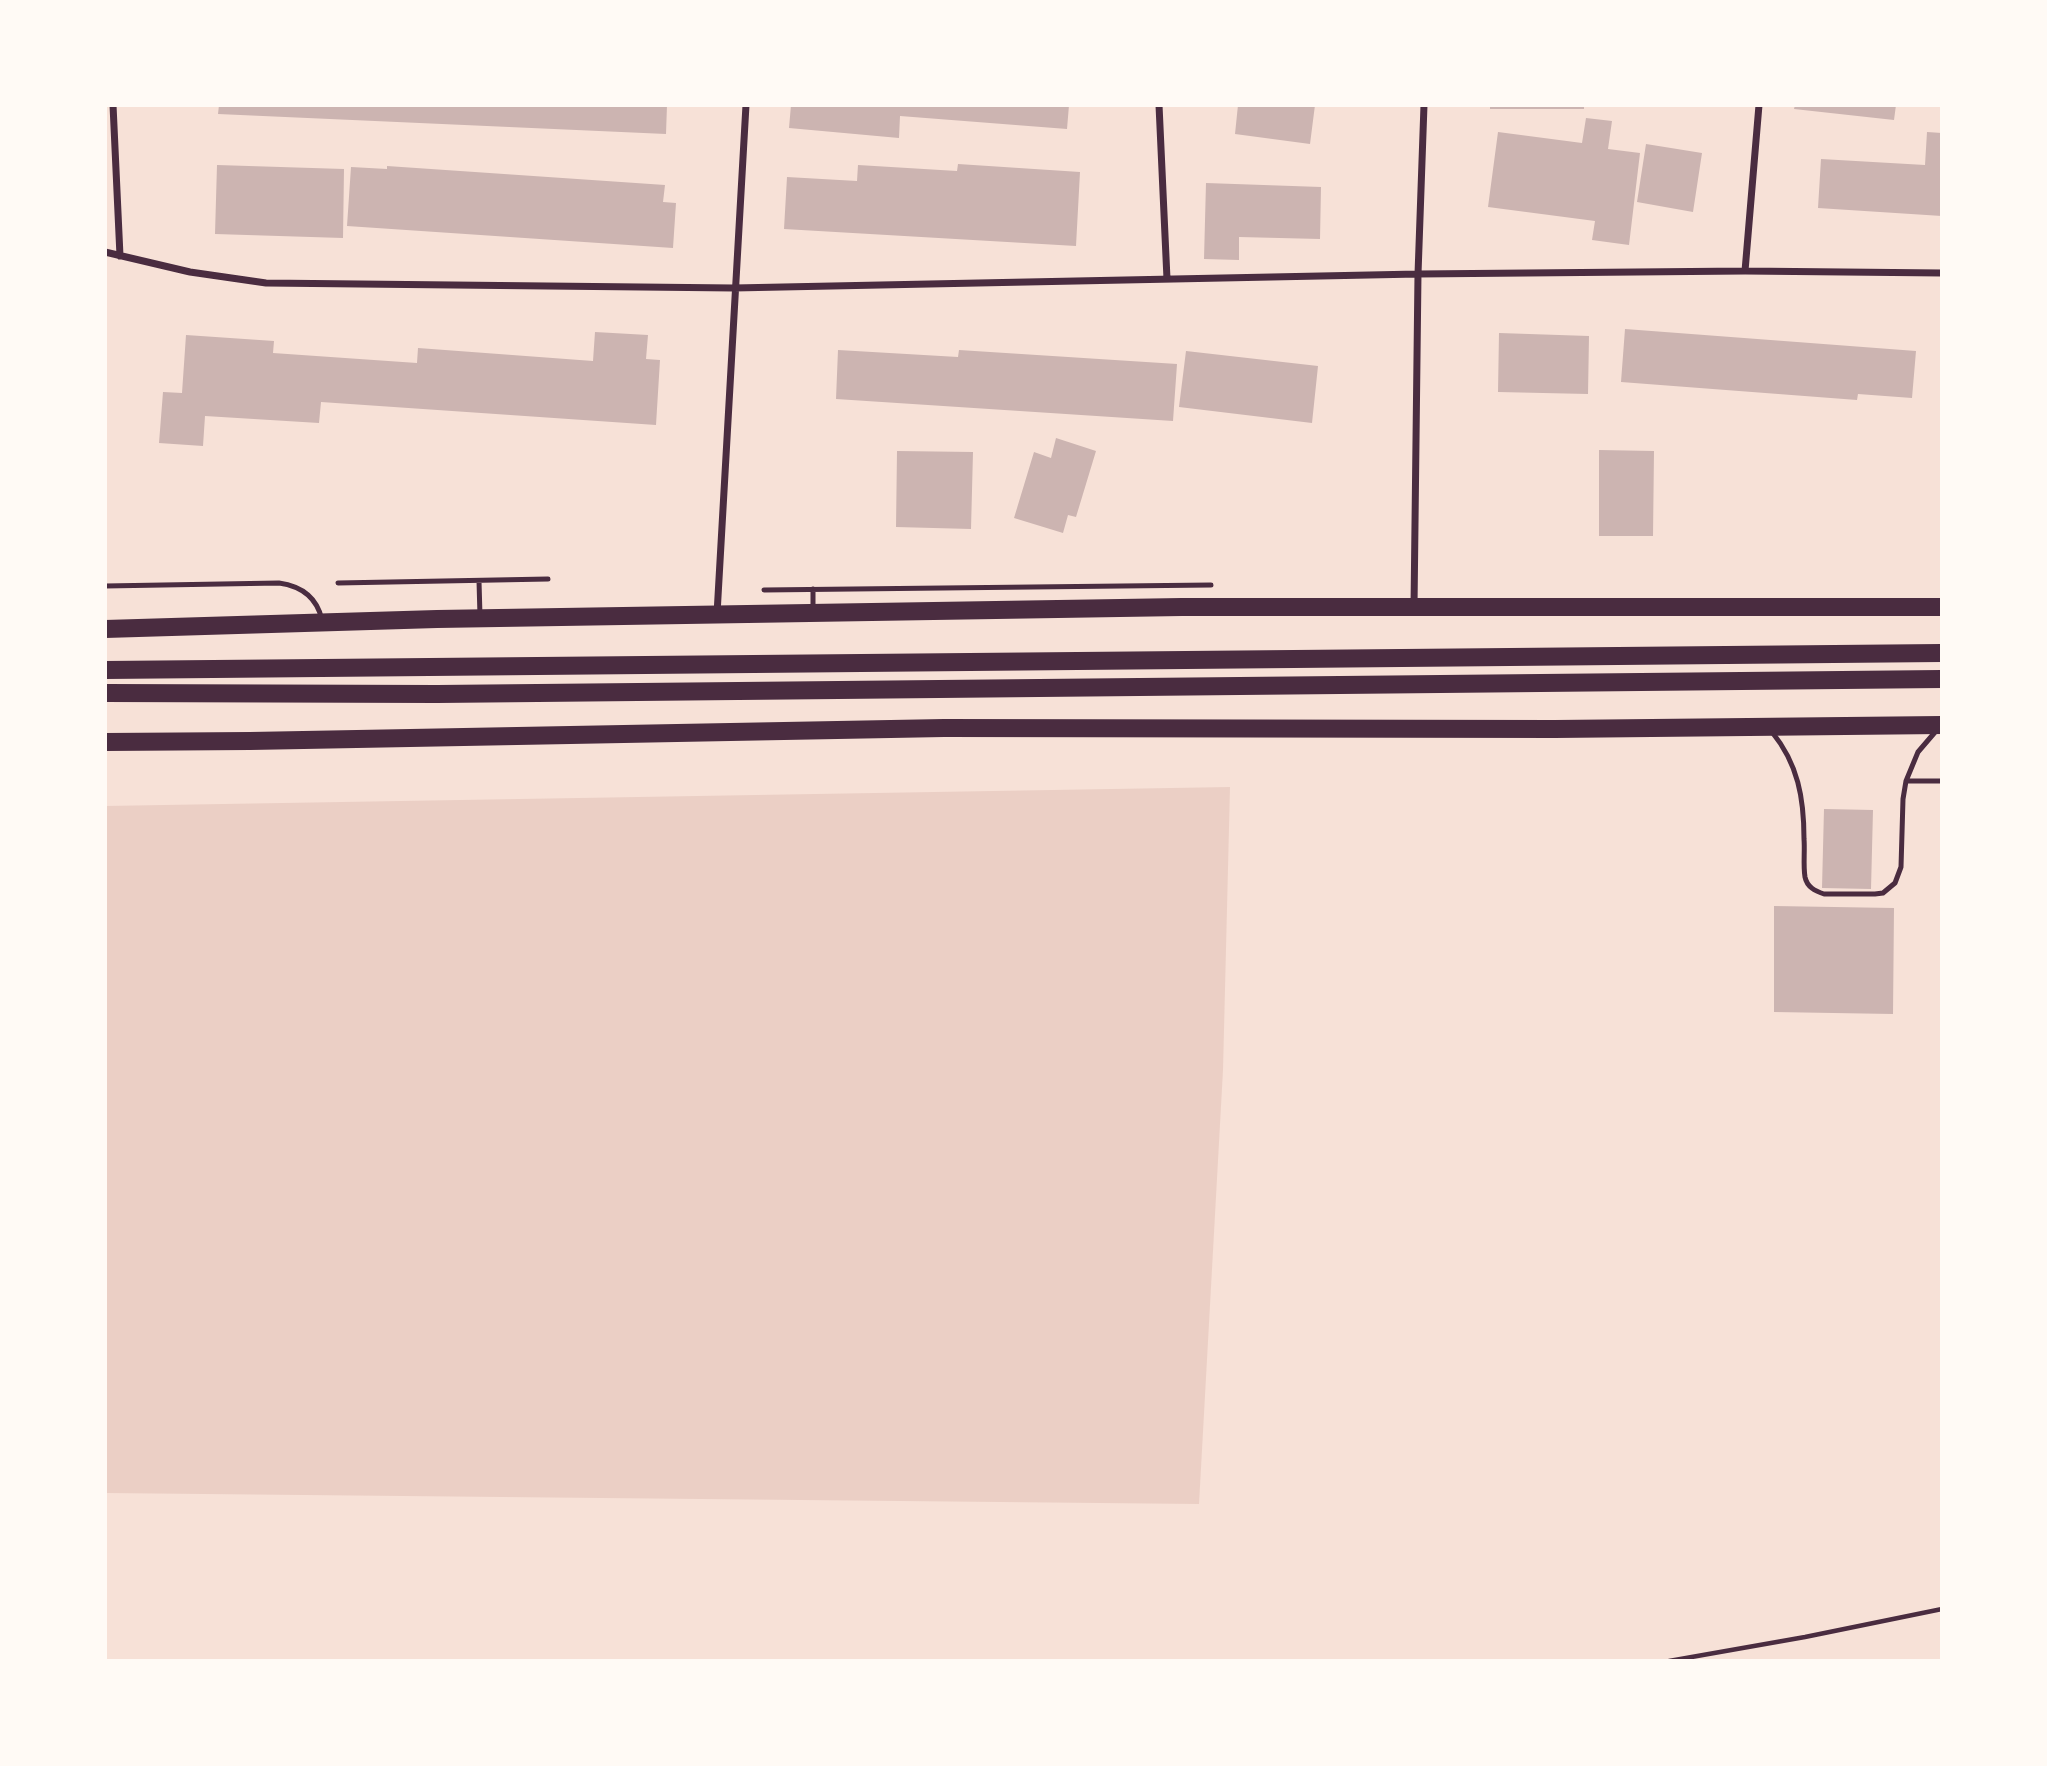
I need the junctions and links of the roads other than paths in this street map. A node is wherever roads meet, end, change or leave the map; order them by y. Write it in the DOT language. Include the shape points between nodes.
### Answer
graph roads {
  1 [pos="113,105"];
  2 [pos="746,105"];
  3 [pos="1159,105"];
  4 [pos="1424,105"];
  5 [pos="1759,105"];
  6 [pos="105,252"];
  7 [pos="120,256"];
  8 [pos="1745,271"];
  9 [pos="1942,273"];
  10 [pos="1418,274"];
  11 [pos="1167,279"];
  12 [pos="734,288"];
  13 [pos="548,579"];
  14 [pos="479,581"];
  15 [pos="338,583"];
  16 [pos="1210,585"];
  17 [pos="105,586"];
  18 [pos="813,589"];
  19 [pos="764,590"];
  20 [pos="1414,607"];
  21 [pos="1942,607"];
  22 [pos="813,613"];
  23 [pos="718,614"];
  24 [pos="480,619"];
  25 [pos="322,623"];
  26 [pos="105,629"];
  27 [pos="1942,653"];
  28 [pos="105,670"];
  29 [pos="1942,678"];
  30 [pos="105,693"];
  31 [pos="1942,725"];
  32 [pos="1768,727"];
  33 [pos="105,742"];
  34 [pos="1906,781"];
  35 [pos="1942,781"];
  1 -- 7 [label="street"];
  2 -- 12 [label="street"];
  3 -- 11 [label="street"];
  4 -- 10 [label="street"];
  5 -- 8 [label="street"];
  6 -- 7 [label="street"];
  7 -- 12 [label="street" via="266,283"];
  8 -- 9 [label="street"];
  8 -- 10 [label="street"];
  10 -- 11 [label="street"];
  10 -- 20 [label="street"];
  11 -- 12 [label="street"];
  12 -- 23 [label="street"];
  13 -- 14 [label="lane"];
  14 -- 15 [label="lane"];
  14 -- 24 [label="lane"];
  16 -- 18 [label="lane"];
  17 -- 25 [label="lane" via="294,585 307,593"];
  18 -- 19 [label="lane"];
  18 -- 22 [label="lane"];
  20 -- 21 [label="main road"];
  20 -- 22 [label="main road"];
  22 -- 23 [label="main road"];
  23 -- 24 [label="main road"];
  24 -- 25 [label="main road"];
  25 -- 26 [label="main road"];
  27 -- 28 [label="main road"];
  29 -- 30 [label="main road" via="437,694"];
  31 -- 32 [label="main road"];
  31 -- 34 [label="lane" via="1918,752"];
  32 -- 33 [label="main road" via="944,728"];
  32 -- 34 [label="lane" via="1798,776 1805,876 1816,892 1875,894 1895,883 1901,867"];
  34 -- 35 [label="lane"];
}
